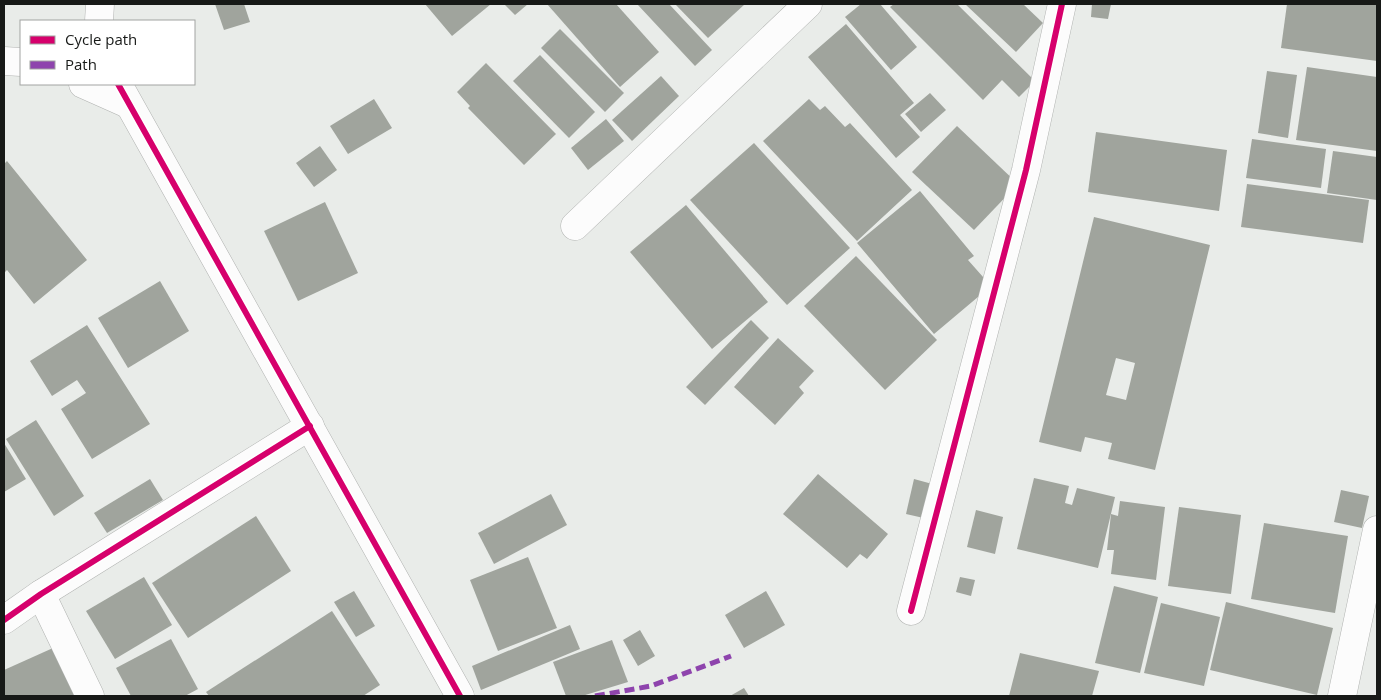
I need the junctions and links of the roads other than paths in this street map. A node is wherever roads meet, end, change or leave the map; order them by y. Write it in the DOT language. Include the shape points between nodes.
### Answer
graph roads {
  1 [pos="100,4"];
  2 [pos="808,4"];
  3 [pos="1062,4"];
  4 [pos="99,20"];
  5 [pos="4,61"];
  6 [pos="20,62"];
  7 [pos="87,85"];
  8 [pos="123,94"];
  9 [pos="575,226"];
  10 [pos="310,426"];
  11 [pos="1377,530"];
  12 [pos="41,594"];
  13 [pos="911,611"];
  14 [pos="4,620"];
  15 [pos="90,696"];
  16 [pos="460,696"];
  17 [pos="1342,696"];
  1 -- 4 [label="street"];
  2 -- 9 [label="street"];
  3 -- 13 [label="street" via="1026,170"];
  5 -- 6 [label="street"];
  7 -- 8 [label="street"];
  8 -- 10 [label="street"];
  10 -- 12 [label="street"];
  10 -- 16 [label="street"];
  11 -- 17 [label="street"];
  12 -- 14 [label="street"];
  12 -- 15 [label="street"];
}
